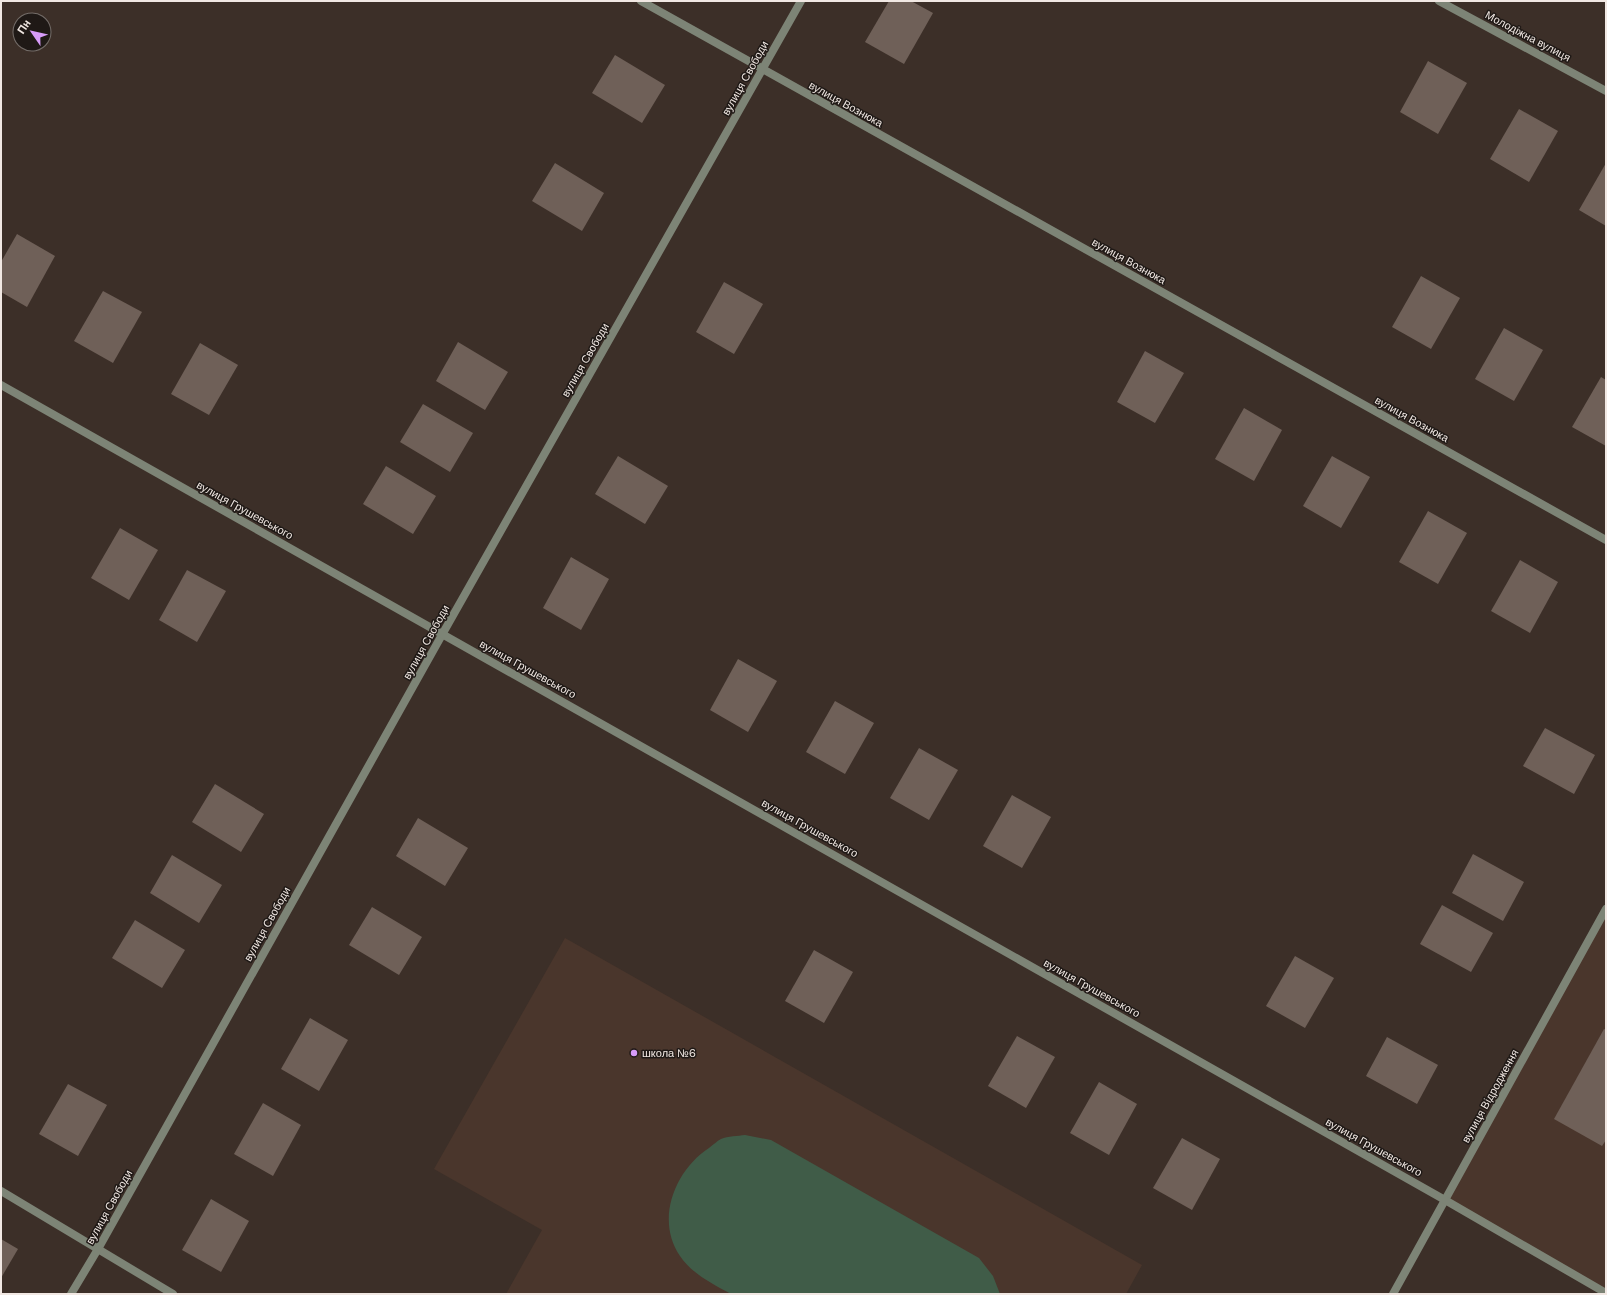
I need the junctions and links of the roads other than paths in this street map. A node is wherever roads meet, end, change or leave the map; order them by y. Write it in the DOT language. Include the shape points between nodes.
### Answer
graph roads {
  1 [pos="641,1"];
  2 [pos="800,1"];
  3 [pos="1439,1"];
  4 [pos="762,70"];
  5 [pos="1606,91"];
  6 [pos="1,385"];
  7 [pos="1606,540"];
  8 [pos="443,633"];
  9 [pos="1606,909"];
  10 [pos="1,1191"];
  11 [pos="1445,1200"];
  12 [pos="98,1249"];
  13 [pos="1606,1293"];
  14 [pos="72,1294"];
  15 [pos="172,1294"];
  16 [pos="1393,1294"];
  1 -- 4 [label="street, вулиця Вознюка"];
  2 -- 4 [label="street, вулиця Свободи"];
  3 -- 5 [label="street, Молодіжна вулиця"];
  4 -- 7 [label="street, вулиця Вознюка"];
  4 -- 8 [label="street, вулиця Свободи"];
  6 -- 8 [label="street, вулиця Грушевського"];
  8 -- 11 [label="street, вулиця Грушевського"];
  8 -- 12 [label="street, вулиця Свободи"];
  9 -- 11 [label="street, вулиця Відродження"];
  10 -- 12 [label="street"];
  11 -- 13 [label="street, вулиця Грушевського"];
  11 -- 16 [label="street, вулиця Відродження"];
  12 -- 14 [label="street, вулиця Свободи"];
  12 -- 15 [label="street"];
}
